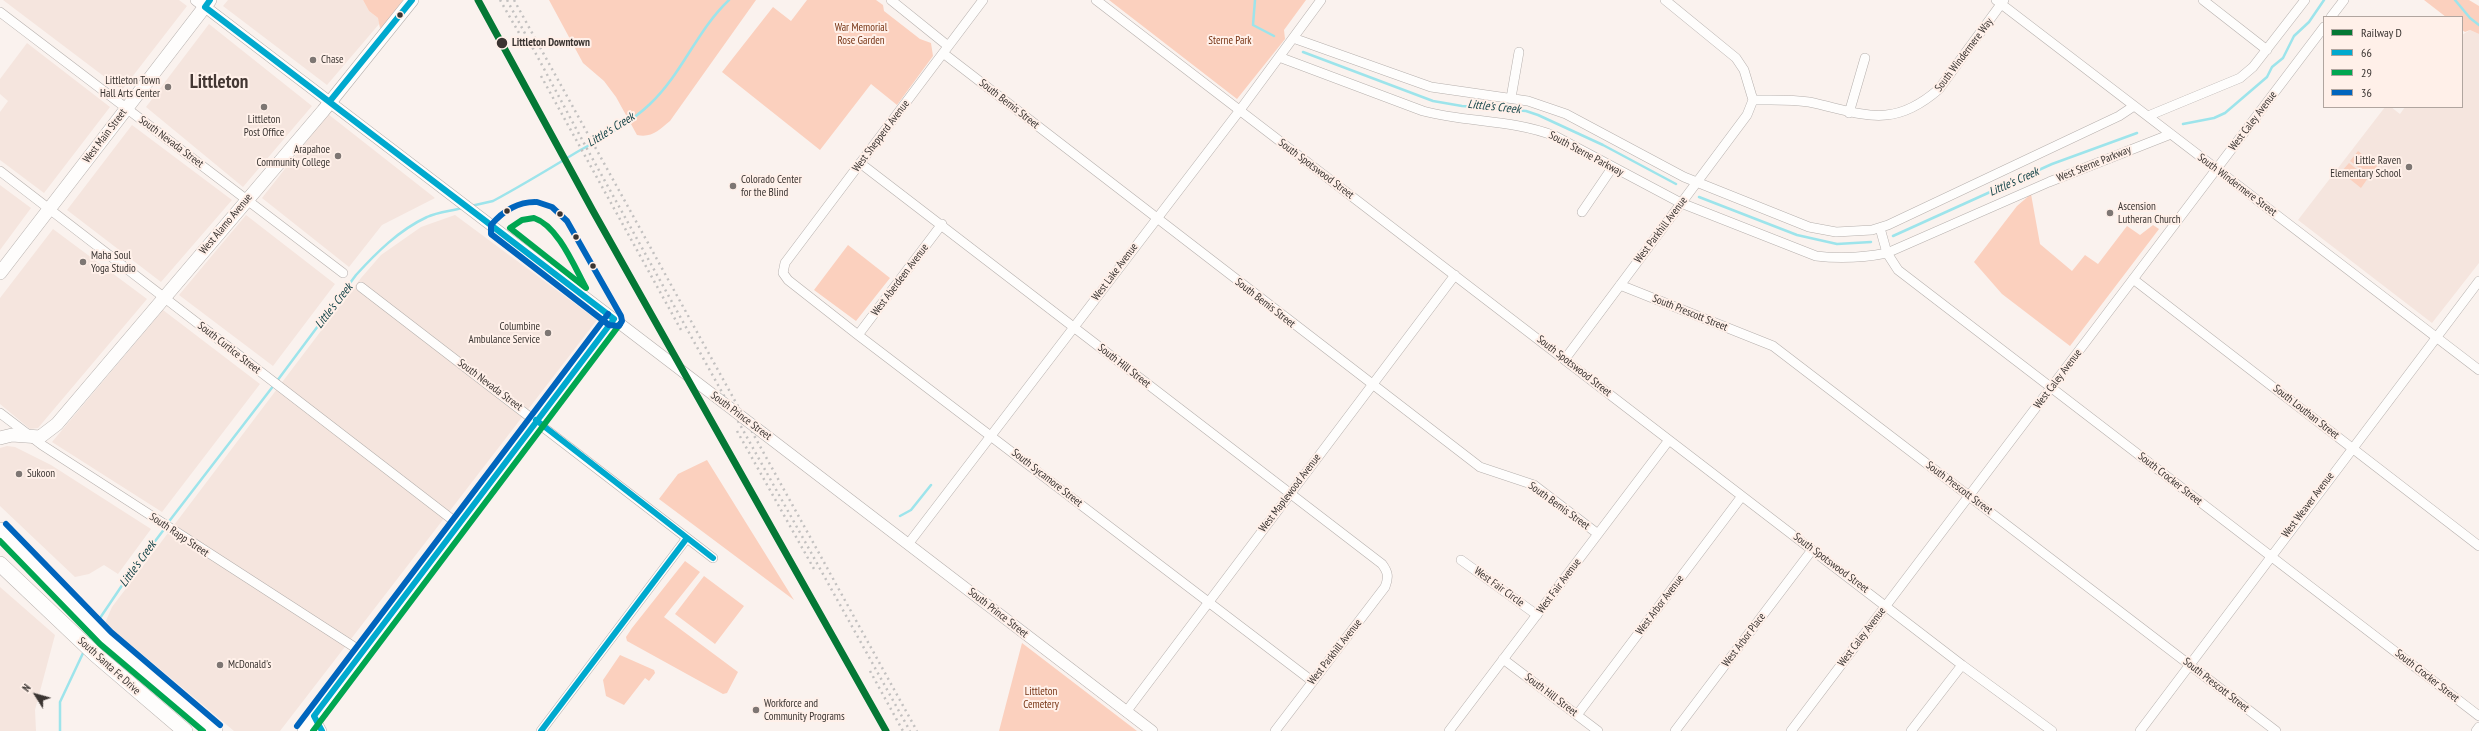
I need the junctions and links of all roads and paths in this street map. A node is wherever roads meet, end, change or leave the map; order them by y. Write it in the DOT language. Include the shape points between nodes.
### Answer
graph roads {
  1 [pos="412,0"];
  2 [pos="891,0"];
  3 [pos="983,0"];
  4 [pos="1096,0"];
  5 [pos="1321,0"];
  6 [pos="1665,0"];
  7 [pos="2204,0"];
  8 [pos="2305,0"];
  9 [pos="2344,0"];
  10 [pos="204,2"];
  11 [pos="2001,2"];
  12 [pos="0,12"];
  13 [pos="2332,16"];
  14 [pos="2323,28"];
  15 [pos="1294,38"];
  16 [pos="945,50"];
  17 [pos="2267,50"];
  18 [pos="1519,52"];
  19 [pos="1279,57"];
  20 [pos="1865,58"];
  21 [pos="1511,98"];
  22 [pos="1753,100"];
  23 [pos="330,101"];
  24 [pos="2134,106"];
  25 [pos="126,108"];
  26 [pos="1240,110"];
  27 [pos="1849,113"];
  28 [pos="2148,116"];
  29 [pos="2171,134"];
  30 [pos="860,163"];
  31 [pos="1612,168"];
  32 [pos="2217,169"];
  33 [pos="0,171"];
  34 [pos="1697,182"];
  35 [pos="247,200"];
  36 [pos="1681,203"];
  37 [pos="49,209"];
  38 [pos="1582,212"];
  39 [pos="1156,218"];
  40 [pos="942,224"];
  41 [pos="1880,228"];
  42 [pos="1887,253"];
  43 [pos="0,273"];
  44 [pos="343,273"];
  45 [pos="783,273"];
  46 [pos="1455,275"];
  47 [pos="2133,279"];
  48 [pos="2479,281"];
  49 [pos="1620,285"];
  50 [pos="361,287"];
  51 [pos="164,297"];
  52 [pos="614,319"];
  53 [pos="1074,327"];
  54 [pos="858,335"];
  55 [pos="2436,337"];
  56 [pos="1565,359"];
  57 [pos="2479,370"];
  58 [pos="1372,386"];
  59 [pos="2051,388"];
  60 [pos="0,413"];
  61 [pos="536,420"];
  62 [pos="991,436"];
  63 [pos="0,438"];
  64 [pos="32,438"];
  65 [pos="1669,440"];
  66 [pos="2352,448"];
  67 [pos="1290,494"];
  68 [pos="1742,496"];
  69 [pos="1969,496"];
  70 [pos="458,524"];
  71 [pos="0,530"];
  72 [pos="1598,534"];
  73 [pos="687,538"];
  74 [pos="908,544"];
  75 [pos="2479,546"];
  76 [pos="1812,550"];
  77 [pos="2270,556"];
  78 [pos="713,558"];
  79 [pos="1461,560"];
  80 [pos="0,564"];
  81 [pos="1386,571"];
  82 [pos="1208,603"];
  83 [pos="1886,606"];
  84 [pos="1537,615"];
  85 [pos="362,652"];
  86 [pos="1503,659"];
  87 [pos="2189,664"];
  88 [pos="1962,665"];
  89 [pos="1312,681"];
  90 [pos="1126,712"];
  91 [pos="1577,715"];
  92 [pos="314,716"];
  93 [pos="2479,716"];
  94 [pos="2479,727"];
  95 [pos="185,731"];
  96 [pos="215,731"];
  97 [pos="303,731"];
  98 [pos="322,731"];
  99 [pos="541,731"];
  100 [pos="1152,731"];
  101 [pos="1275,731"];
  102 [pos="1448,731"];
  103 [pos="1598,731"];
  104 [pos="1675,731"];
  105 [pos="1790,731"];
  106 [pos="1911,731"];
  107 [pos="2052,731"];
  108 [pos="2140,731"];
  109 [pos="2276,731"];
  110 [pos="2476,731"];
  1 -- 23 [label="main road, West Alamo Avenue"];
  2 -- 16 [label="street, South Bemis Street"];
  3 -- 16 [label="street, West Shepperd Avenue"];
  4 -- 26 [label="street, South Spotswood Street"];
  5 -- 15 [label="street, West Lake Avenue"];
  6 -- 22 [label="street" via="1736,58 1744,70"];
  7 -- 17 [label="street"];
  8 -- 17 [label="street"];
  9 -- 13 [label="street"];
  10 -- 23 [label="street, South Prince Street"];
  10 -- 25 [label="main road, West Main Street"];
  11 -- 24 [label="street, South Windermere Street"];
  11 -- 27 [label="street, South Windermere Way" via="1946,80 1928,98 1892,115"];
  12 -- 25 [label="street, South Nevada Street"];
  14 -- 32 [label="street, West Caley Avenue"];
  15 -- 19 [label="street, West Lake Avenue"];
  15 -- 21 [label="street" via="1431,87"];
  16 -- 30 [label="street, West Shepperd Avenue"];
  16 -- 39 [label="street, South Bemis Street"];
  17 -- 28 [label="street" via="2240,78"];
  18 -- 21 [label="street"];
  19 -- 26 [label="street, West Lake Avenue"];
  19 -- 31 [label="street, South Sterne Parkway" via="1423,111 1523,125 1556,136"];
  20 -- 27 [label="street"];
  21 -- 34 [label="street" via="1566,114 1623,146"];
  22 -- 27 [label="street, South Windermere Way" via="1808,102"];
  22 -- 34 [label="street, West Parkhill Avenue" via="1747,115"];
  23 -- 35 [label="main road, West Alamo Avenue"];
  23 -- 52 [label="street, South Prince Street"];
  24 -- 28 [label="street, South Windermere Street"];
  24 -- 41 [label="street" via="2119,116"];
  25 -- 35 [label="street, South Nevada Street"];
  25 -- 37 [label="main road, West Main Street"];
  26 -- 39 [label="street, West Lake Avenue"];
  26 -- 46 [label="street, South Spotswood Street"];
  28 -- 29 [label="street, South Windermere Street"];
  29 -- 32 [label="street, South Windermere Street"];
  29 -- 42 [label="street, West Sterne Parkway" via="2049,182"];
  30 -- 40 [label="street, South Hill Street"];
  30 -- 45 [label="street, West Shepperd Avenue" via="785,263"];
  31 -- 36 [label="street, South Sterne Parkway"];
  31 -- 38 [label="street"];
  32 -- 47 [label="street, West Caley Avenue"];
  32 -- 55 [label="street, South Windermere Street"];
  33 -- 37 [label="street, South Curtice Street"];
  34 -- 36 [label="street, West Parkhill Avenue"];
  34 -- 41 [label="street" via="1809,227 1836,232"];
  35 -- 44 [label="street, South Nevada Street"];
  35 -- 51 [label="main road, West Alamo Avenue"];
  36 -- 42 [label="street, South Sterne Parkway" via="1816,256 1861,258"];
  36 -- 49 [label="street, West Parkhill Avenue"];
  37 -- 43 [label="main road, West Main Street"];
  37 -- 51 [label="street, South Curtice Street"];
  39 -- 53 [label="street, West Lake Avenue"];
  39 -- 58 [label="street, South Bemis Street"];
  40 -- 53 [label="street, South Hill Street"];
  40 -- 54 [label="street, West Aberdeen Avenue"];
  41 -- 42 [label="street, South Crocker Street"];
  42 -- 59 [label="street, South Crocker Street" via="1898,270"];
  45 -- 54 [label="street, South Sycamore Street" via="788,280"];
  46 -- 56 [label="street, South Spotswood Street"];
  46 -- 58 [label="street, West Maplewood Avenue"];
  47 -- 59 [label="street, West Caley Avenue"];
  47 -- 66 [label="street, South Louthan Street"];
  48 -- 55 [label="street, West Weaver Avenue"];
  49 -- 56 [label="street, West Parkhill Avenue"];
  49 -- 69 [label="street, South Prescott Street" via="1773,346"];
  50 -- 61 [label="street, South Nevada Street"];
  51 -- 64 [label="main road, West Alamo Avenue" via="50,431"];
  51 -- 70 [label="street, South Curtice Street"];
  52 -- 61 [label="street"];
  52 -- 74 [label="street, South Prince Street, bridge"];
  53 -- 62 [label="street, West Lake Avenue"];
  53 -- 67 [label="street, South Hill Street"];
  54 -- 62 [label="street, South Sycamore Street"];
  55 -- 57 [label="street, South Windermere Street"];
  55 -- 66 [label="street, West Weaver Avenue"];
  56 -- 65 [label="street, South Spotswood Street"];
  58 -- 67 [label="street, West Maplewood Avenue"];
  58 -- 72 [label="street, South Bemis Street" via="1480,467 1534,485"];
  59 -- 69 [label="street, West Caley Avenue"];
  59 -- 77 [label="street, South Crocker Street"];
  60 -- 64 [label="street, South Rapp Street"];
  61 -- 70 [label="street"];
  61 -- 73 [label="street, South Nevada Street"];
  62 -- 74 [label="street, West Lake Avenue"];
  62 -- 82 [label="street, South Sycamore Street"];
  63 -- 64 [label="main road" via="12,435"];
  64 -- 85 [label="street, South Rapp Street"];
  65 -- 68 [label="street, South Spotswood Street"];
  65 -- 72 [label="street, West Fair Avenue"];
  66 -- 75 [label="street, South Louthan Street"];
  66 -- 77 [label="street, West Weaver Avenue"];
  67 -- 81 [label="street, South Hill Street" via="1382,564"];
  67 -- 82 [label="street, West Maplewood Avenue"];
  68 -- 76 [label="street, South Spotswood Street"];
  68 -- 91 [label="street, West Arbor Avenue"];
  69 -- 83 [label="street, West Caley Avenue"];
  69 -- 87 [label="street, South Prescott Street"];
  70 -- 85 [label="street"];
  71 -- 96 [label="highway, South Santa Fe Drive" via="86,620"];
  72 -- 84 [label="street, West Fair Avenue"];
  73 -- 78 [label="street, South Nevada Street"];
  73 -- 99 [label="street"];
  74 -- 90 [label="street, South Prince Street"];
  76 -- 83 [label="street, South Spotswood Street"];
  76 -- 104 [label="street, West Arbor Place"];
  77 -- 87 [label="street, West Weaver Avenue"];
  77 -- 93 [label="street, South Crocker Street"];
  79 -- 84 [label="street, West Fair Circle"];
  80 -- 95 [label="highway, South Santa Fe Drive" via="96,655"];
  81 -- 89 [label="street, West Parkhill Avenue" via="1388,579 1385,587"];
  82 -- 89 [label="street, South Sycamore Street"];
  82 -- 90 [label="street, West Maplewood Avenue"];
  83 -- 88 [label="street, South Spotswood Street"];
  83 -- 105 [label="street, West Caley Avenue"];
  84 -- 86 [label="street, West Fair Avenue"];
  85 -- 92 [label="street"];
  86 -- 91 [label="street, South Hill Street"];
  86 -- 102 [label="street, West Fair Avenue"];
  87 -- 108 [label="street, West Weaver Avenue"];
  87 -- 109 [label="street, South Prescott Street"];
  88 -- 106 [label="street"];
  88 -- 107 [label="street, South Spotswood Street"];
  89 -- 101 [label="street, West Parkhill Avenue"];
  90 -- 100 [label="street, South Prince Street"];
  91 -- 103 [label="street, South Hill Street"];
  92 -- 97 [label="street"];
  92 -- 98 [label="street"];
  94 -- 110 [label="street"];
}
